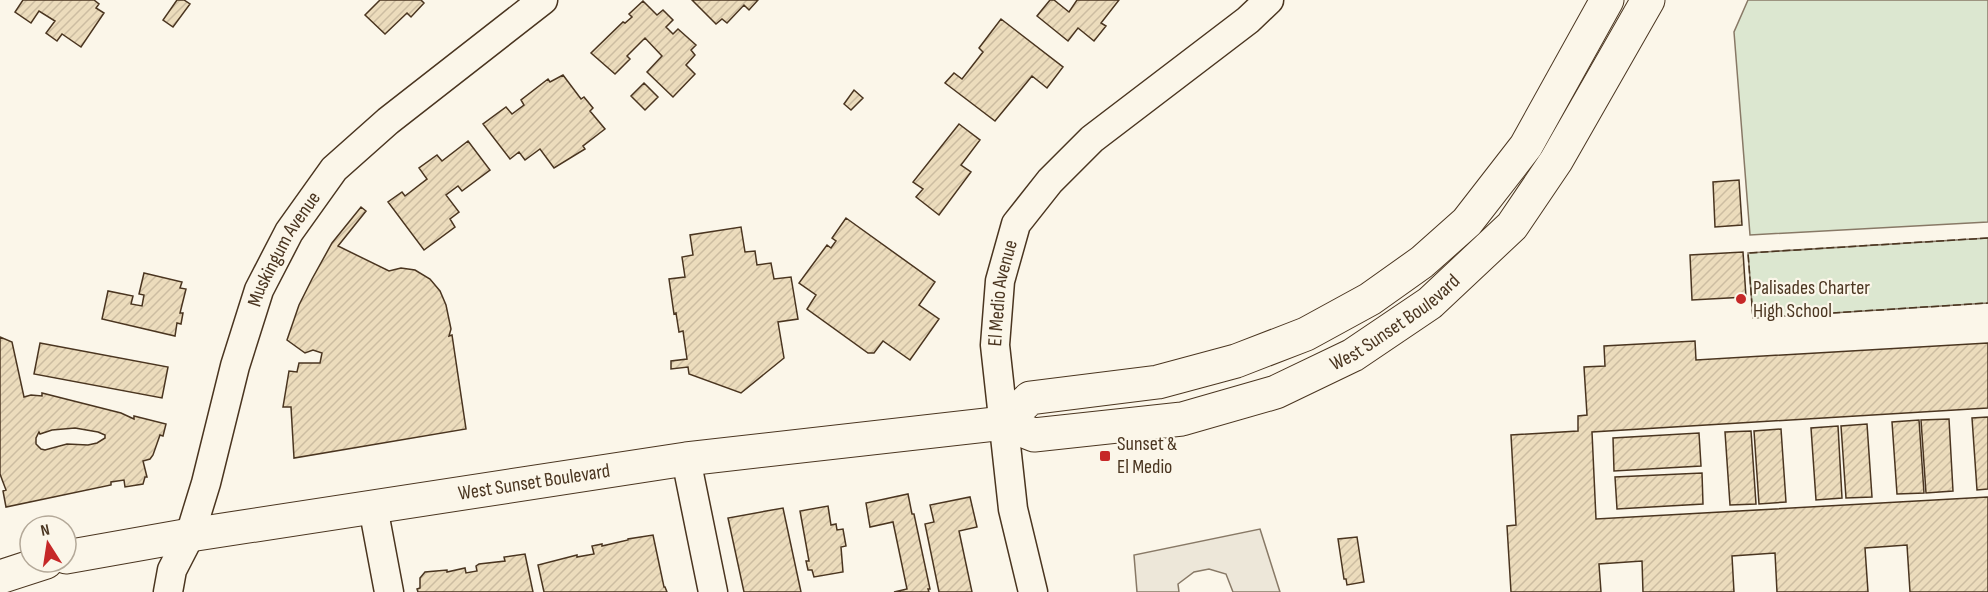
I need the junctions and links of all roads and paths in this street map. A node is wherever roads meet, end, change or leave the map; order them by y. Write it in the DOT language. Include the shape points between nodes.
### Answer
graph roads {
  1 [pos="543,0"];
  2 [pos="1269,0"];
  3 [pos="1607,0"];
  4 [pos="1648,0"];
  5 [pos="1004,423"];
  6 [pos="686,459"];
  7 [pos="373,507"];
  8 [pos="190,535"];
  9 [pos="78,555"];
  10 [pos="18,571"];
  11 [pos="0,577"];
  12 [pos="168,592"];
  13 [pos="388,592"];
  14 [pos="713,592"];
  15 [pos="1033,592"];
  1 -- 8 [label="street, Muskingum Avenue" via="388,121 334,169 289,232 258,290"];
  2 -- 5 [label="street, El Medio Avenue" via="1092,139 1050,181 1016,224 1000,281 995,345"];
  3 -- 5 [label="main road, West Sunset Boulevard" via="1526,146 1467,222 1422,262 1370,299 1306,334 1236,361 1158,382 1030,398"];
  4 -- 5 [label="main road, West Sunset Boulevard" via="1556,161 1512,226 1430,303 1353,355 1276,392 1182,419 1034,435"];
  5 -- 6 [label="main road, West Sunset Boulevard"];
  5 -- 15 [label="street, El Medio Avenue" via="1013,509"];
  6 -- 7 [label="main road, West Sunset Boulevard"];
  6 -- 14 [label="street"];
  7 -- 8 [label="main road, West Sunset Boulevard"];
  7 -- 13 [label="street"];
  8 -- 9 [label="main road, West Sunset Boulevard"];
  8 -- 12 [label="street, Muskingum Avenue" via="172,570"];
  10 -- 11 [label="main road"];
}
